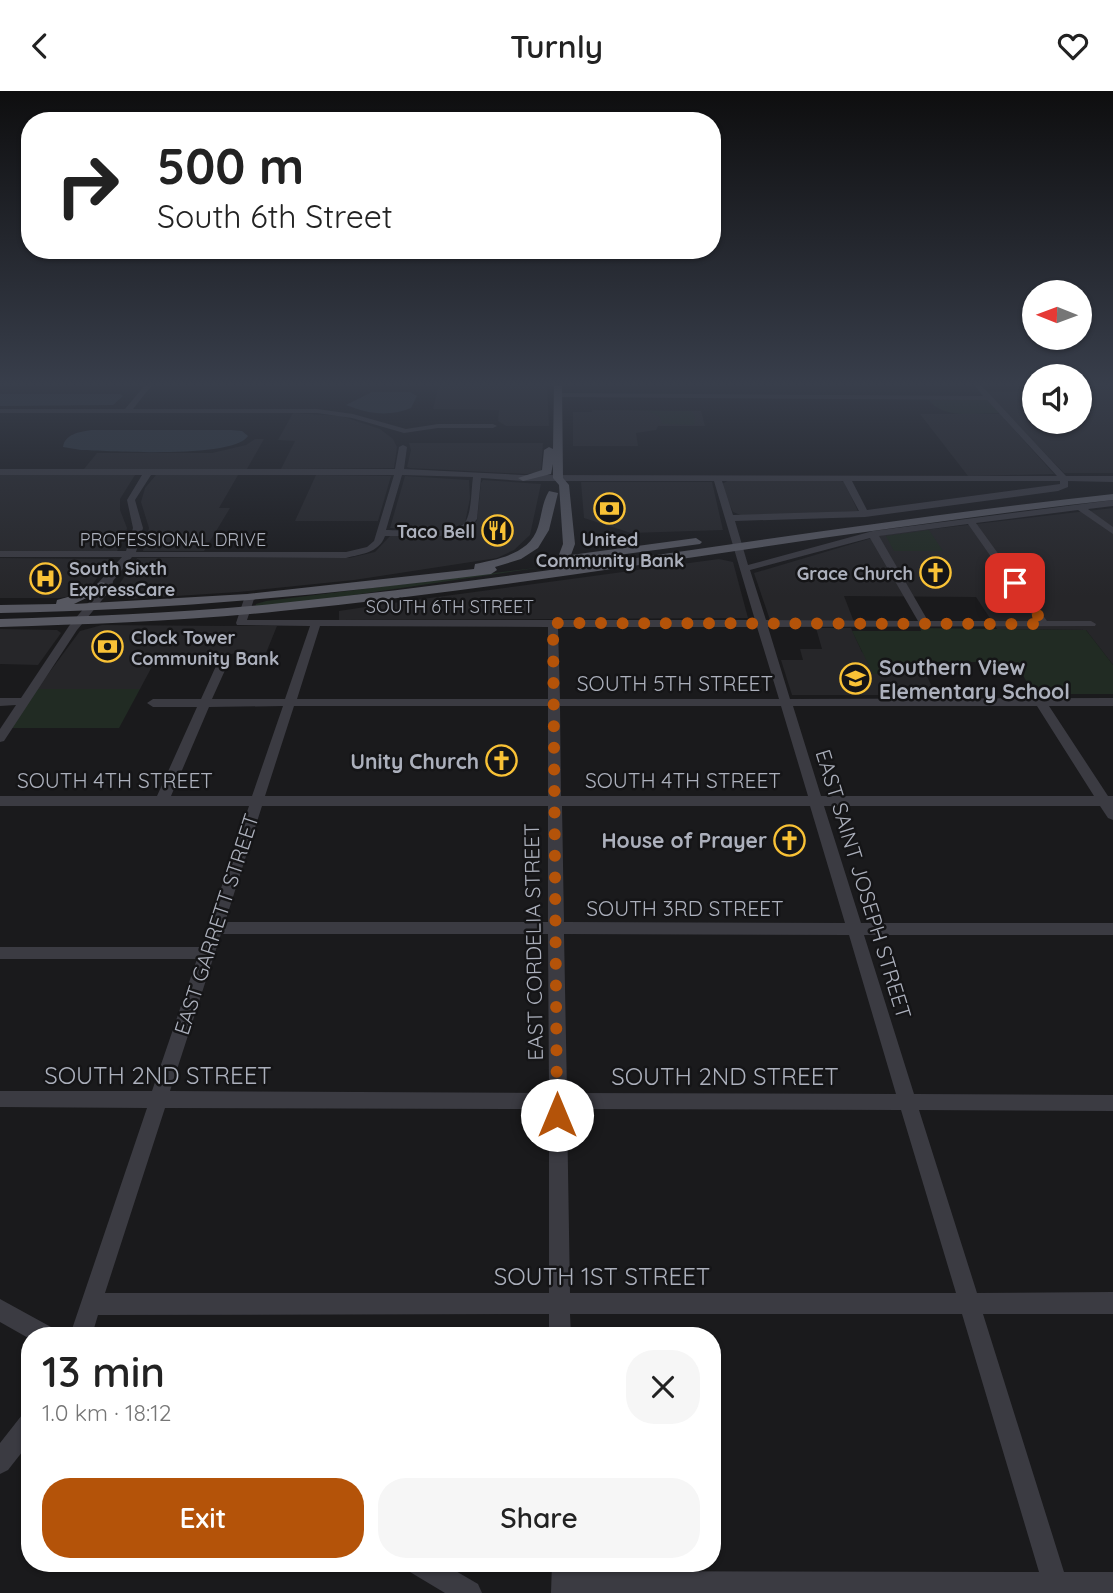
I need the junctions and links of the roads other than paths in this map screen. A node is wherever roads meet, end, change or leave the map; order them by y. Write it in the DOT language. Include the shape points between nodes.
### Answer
graph roads {
  1 [pos="402,455"];
  2 [pos="548,455"];
  3 [pos="558,455"];
  4 [pos="1042,455"];
  5 [pos="0,472"];
  6 [pos="148,472"];
  7 [pos="399,472"];
  8 [pos="477,475"];
  9 [pos="523,478"];
  10 [pos="558,478"];
  11 [pos="717,478"];
  12 [pos="846,478"];
  13 [pos="1043,478"];
  14 [pos="1063,478"];
  15 [pos="1113,479"];
  16 [pos="1059,488"];
  17 [pos="1113,490"];
  18 [pos="553,492"];
  19 [pos="1113,497"];
  20 [pos="1113,503"];
  21 [pos="1080,507"];
  22 [pos="865,514"];
  23 [pos="729,518"];
  24 [pos="970,521"];
  25 [pos="1113,531"];
  26 [pos="381,533"];
  27 [pos="873,534"];
  28 [pos="693,542"];
  29 [pos="569,544"];
  30 [pos="740,553"];
  31 [pos="0,554"];
  32 [pos="127,554"];
  33 [pos="555,555"];
  34 [pos="597,568"];
  35 [pos="401,582"];
  36 [pos="105,586"];
  37 [pos="187,604"];
  38 [pos="247,606"];
  39 [pos="89,608"];
  40 [pos="294,608"];
  41 [pos="0,612"];
  42 [pos="78,622"];
  43 [pos="316,623"];
  44 [pos="553,623"];
  45 [pos="0,624"];
  46 [pos="760,624"];
  47 [pos="925,624"];
  48 [pos="1044,624"];
  49 [pos="1091,624"];
  50 [pos="225,657"];
  51 [pos="24,701"];
  52 [pos="0,702"];
  53 [pos="205,702"];
  54 [pos="290,702"];
  55 [pos="553,702"];
  56 [pos="783,702"];
  57 [pos="1041,702"];
  58 [pos="1113,702"];
  59 [pos="153,703"];
  60 [pos="0,738"];
  61 [pos="257,800"];
  62 [pos="555,800"];
  63 [pos="0,801"];
  64 [pos="162,801"];
  65 [pos="814,801"];
  66 [pos="1109,801"];
  67 [pos="1113,815"];
  68 [pos="216,928"];
  69 [pos="555,929"];
  70 [pos="854,929"];
  71 [pos="1113,929"];
  72 [pos="207,953"];
  73 [pos="0,954"];
  74 [pos="158,1098"];
  75 [pos="0,1099"];
  76 [pos="557,1100"];
  77 [pos="907,1102"];
  78 [pos="1113,1103"];
  79 [pos="559,1302"];
  80 [pos="968,1302"];
  81 [pos="1113,1303"];
  82 [pos="91,1304"];
  83 [pos="0,1310"];
  84 [pos="30,1327"];
  85 [pos="84,1327"];
  86 [pos="560,1327"];
  87 [pos="21,1435"];
  88 [pos="0,1462"];
  89 [pos="434,1572"];
  90 [pos="564,1580"];
  91 [pos="1113,1585"];
  92 [pos="1057,1588"];
  93 [pos="469,1593"];
  1 -- 7 [label="street"];
  2 -- 9 [label="main road" via="547,472"];
  3 -- 10 [label="main road"];
  4 -- 14 [label="street"];
  5 -- 6 [label="street"];
  6 -- 7 [label="street"];
  6 -- 32 [label="street" via="131,497 138,534"];
  7 -- 8 [label="street"];
  7 -- 26 [label="street"];
  8 -- 9 [label="street"];
  8 -- 26 [label="street" via="472,519 466,527 441,533"];
  9 -- 10 [label="street"];
  9 -- 18 [label="main road" via="542,481"];
  10 -- 11 [label="street"];
  10 -- 18 [label="main road"];
  10 -- 29 [label="main road" via="564,485"];
  11 -- 12 [label="street"];
  11 -- 23 [label="street, EAST SAINT JOSEPH STREET"];
  12 -- 13 [label="street"];
  12 -- 22 [label="street"];
  13 -- 14 [label="street"];
  13 -- 16 [label="street"];
  14 -- 15 [label="street"];
  14 -- 16 [label="street" via="1065,484"];
  16 -- 22 [label="street"];
  17 -- 30 [label="main road" via="988,503"];
  18 -- 33 [label="main road"];
  18 -- 35 [label="main road" via="542,534 521,553 497,563"];
  19 -- 30 [label="main road" via="1007,509"];
  20 -- 21 [label="street"];
  21 -- 24 [label="street"];
  21 -- 25 [label="street"];
  22 -- 23 [label="street"];
  23 -- 30 [label="street, EAST SAINT JOSEPH STREET"];
  24 -- 27 [label="street"];
  24 -- 48 [label="street"];
  26 -- 32 [label="street, PROFESSIONAL DRIVE" via="373,547 346,555"];
  27 -- 30 [label="street"];
  27 -- 47 [label="street"];
  28 -- 29 [label="main road" via="586,553"];
  28 -- 30 [label="main road"];
  28 -- 33 [label="main road"];
  29 -- 33 [label="main road"];
  30 -- 34 [label="main road"];
  30 -- 46 [label="street, EAST SAINT JOSEPH STREET"];
  31 -- 32 [label="street, PROFESSIONAL DRIVE"];
  32 -- 36 [label="street"];
  33 -- 34 [label="main road"];
  33 -- 35 [label="main road"];
  33 -- 40 [label="main road" via="549,568 535,571"];
  34 -- 40 [label="main road"];
  35 -- 38 [label="main road"];
  36 -- 37 [label="main road" via="111,599 118,602"];
  36 -- 39 [label="street"];
  36 -- 41 [label="main road" via="74,601"];
  37 -- 38 [label="main road"];
  37 -- 39 [label="main road"];
  37 -- 42 [label="main road" via="158,611 93,615"];
  38 -- 40 [label="main road"];
  38 -- 42 [label="main road"];
  38 -- 43 [label="street, SOUTH 6TH STREET" via="241,623"];
  39 -- 41 [label="main road" via="64,617"];
  39 -- 42 [label="street"];
  42 -- 45 [label="main road"];
  42 -- 51 [label="street"];
  43 -- 44 [label="street, SOUTH 6TH STREET"];
  43 -- 54 [label="street, EAST GARRETT STREET"];
  44 -- 46 [label="street, SOUTH 6TH STREET"];
  44 -- 55 [label="street, EAST CORDELIA STREET"];
  46 -- 47 [label="street, SOUTH 6TH STREET"];
  46 -- 56 [label="street, EAST SAINT JOSEPH STREET"];
  47 -- 48 [label="street, SOUTH 6TH STREET"];
  48 -- 49 [label="street, SOUTH 6TH STREET"];
  50 -- 53 [label="street"];
  51 -- 52 [label="street"];
  51 -- 60 [label="street"];
  53 -- 54 [label="street, SOUTH 5TH STREET"];
  53 -- 59 [label="street, SOUTH 5TH STREET"];
  53 -- 64 [label="street"];
  54 -- 55 [label="street, SOUTH 5TH STREET"];
  54 -- 61 [label="street, EAST GARRETT STREET"];
  55 -- 56 [label="street, SOUTH 5TH STREET"];
  55 -- 62 [label="street, EAST CORDELIA STREET"];
  56 -- 57 [label="street, SOUTH 5TH STREET"];
  56 -- 65 [label="street, EAST SAINT JOSEPH STREET"];
  57 -- 58 [label="street, SOUTH 5TH STREET"];
  57 -- 66 [label="street"];
  61 -- 62 [label="street, SOUTH 4TH STREET"];
  61 -- 64 [label="street, SOUTH 4TH STREET"];
  61 -- 68 [label="street, EAST GARRETT STREET"];
  62 -- 65 [label="street, SOUTH 4TH STREET"];
  62 -- 69 [label="street, EAST CORDELIA STREET"];
  63 -- 64 [label="street, SOUTH 4TH STREET"];
  65 -- 66 [label="street, SOUTH 4TH STREET"];
  65 -- 70 [label="street, EAST SAINT JOSEPH STREET"];
  66 -- 67 [label="street"];
  68 -- 69 [label="street, SOUTH 3RD STREET"];
  68 -- 72 [label="street, EAST GARRETT STREET"];
  69 -- 70 [label="street, SOUTH 3RD STREET"];
  69 -- 76 [label="street, EAST CORDELIA STREET"];
  70 -- 71 [label="street, SOUTH 3RD STREET"];
  70 -- 77 [label="street, EAST SAINT JOSEPH STREET"];
  72 -- 73 [label="street"];
  72 -- 74 [label="street, EAST GARRETT STREET"];
  74 -- 75 [label="street, SOUTH 2ND STREET"];
  74 -- 76 [label="street, SOUTH 2ND STREET"];
  74 -- 82 [label="street, EAST GARRETT STREET"];
  76 -- 77 [label="street, SOUTH 2ND STREET"];
  76 -- 79 [label="street, EAST CORDELIA STREET"];
  77 -- 78 [label="street, SOUTH 2ND STREET"];
  77 -- 80 [label="street, EAST SAINT JOSEPH STREET"];
  79 -- 80 [label="street, SOUTH 1ST STREET"];
  79 -- 82 [label="street, SOUTH 1ST STREET"];
  79 -- 86 [label="street, EAST CORDELIA STREET"];
  80 -- 81 [label="street, SOUTH 1ST STREET"];
  80 -- 92 [label="street, EAST SAINT JOSEPH STREET"];
  82 -- 85 [label="street, EAST GARRETT STREET"];
  83 -- 84 [label="street"];
  87 -- 88 [label="street"];
  89 -- 93 [label="street"];
  90 -- 92 [label="street"];
  91 -- 92 [label="street"];
}
